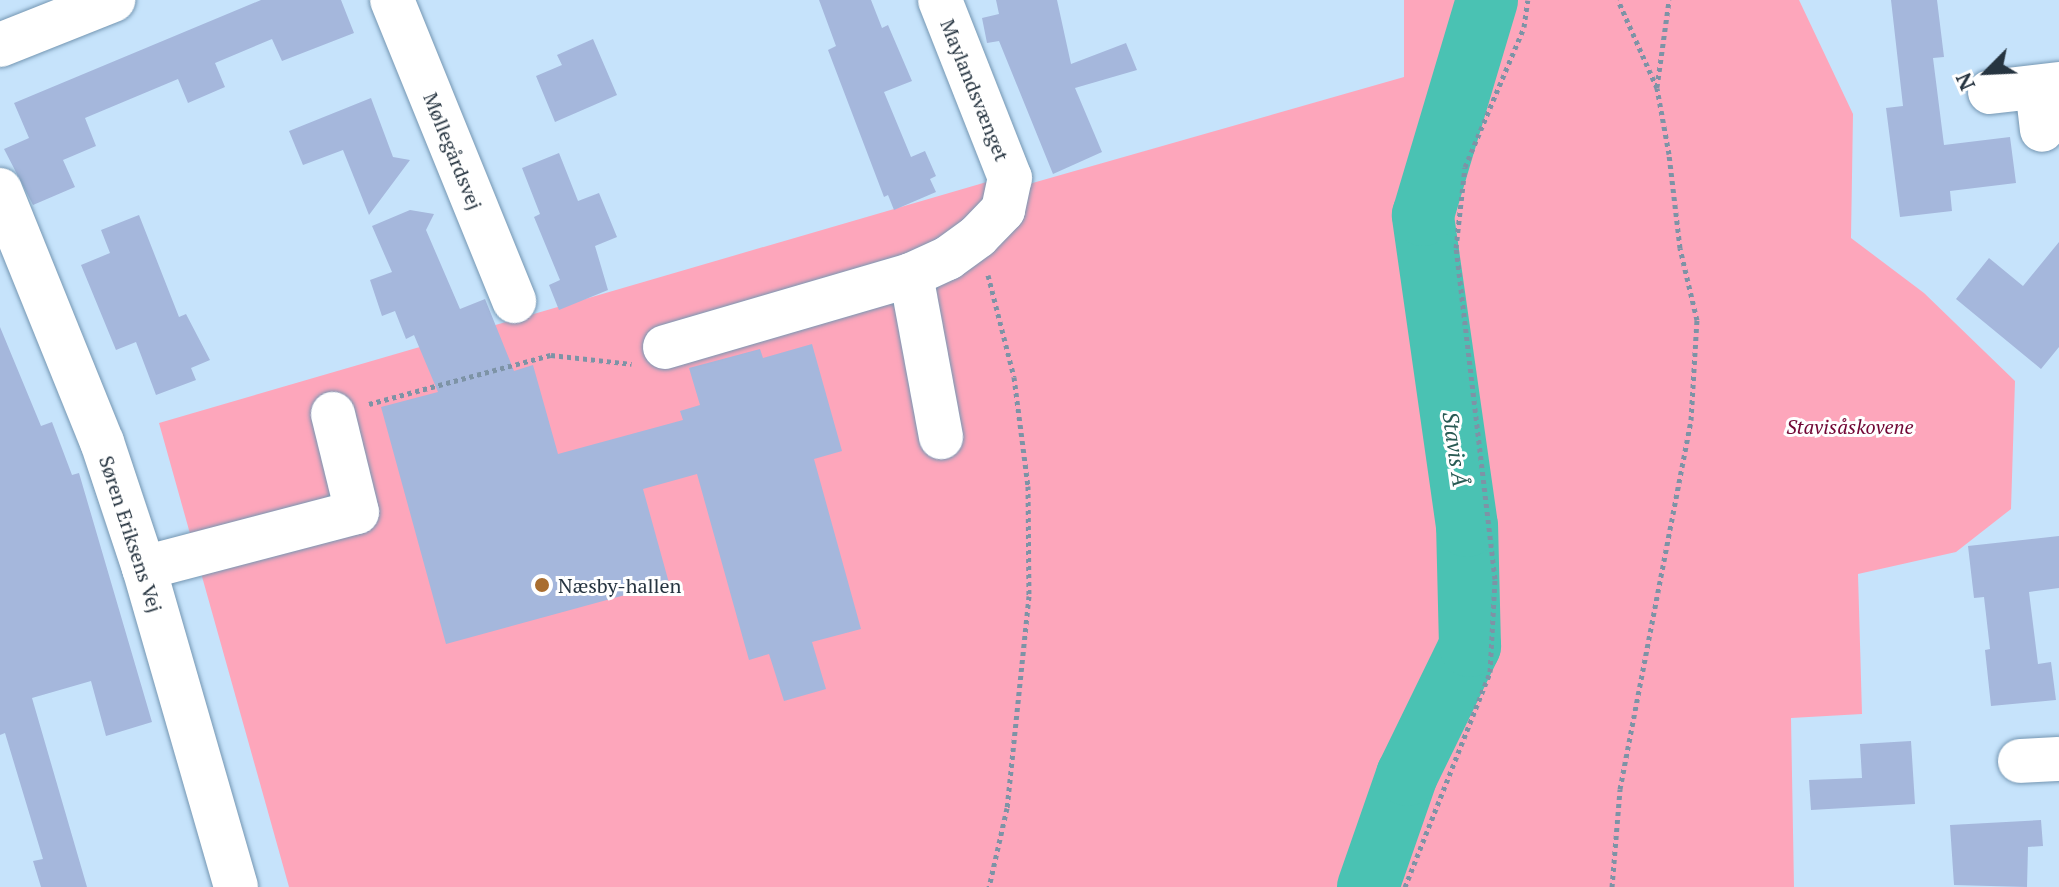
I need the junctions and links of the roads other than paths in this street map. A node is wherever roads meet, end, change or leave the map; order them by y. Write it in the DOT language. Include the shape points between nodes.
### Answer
graph roads {
  1 [pos="113,0"];
  2 [pos="392,0"];
  3 [pos="940,0"];
  4 [pos="0,45"];
  5 [pos="2048,85"];
  6 [pos="1990,92"];
  7 [pos="2042,130"];
  8 [pos="0,190"];
  9 [pos="911,275"];
  10 [pos="514,301"];
  11 [pos="665,347"];
  12 [pos="333,414"];
  13 [pos="941,437"];
  14 [pos="144,568"];
  15 [pos="236,887"];
  1 -- 4 [label="street"];
  2 -- 10 [label="street, Møllegårdsvej"];
  3 -- 9 [label="street, Maylandsvænget" via="1010,178 1003,210 978,236"];
  5 -- 6 [label="street"];
  5 -- 7 [label="street"];
  8 -- 14 [label="street, Søren Eriksens Vej" via="102,442"];
  9 -- 11 [label="street, Maylandsvænget"];
  9 -- 13 [label="street"];
  12 -- 14 [label="street" via="357,512"];
  14 -- 15 [label="street, Søren Eriksens Vej"];
}
